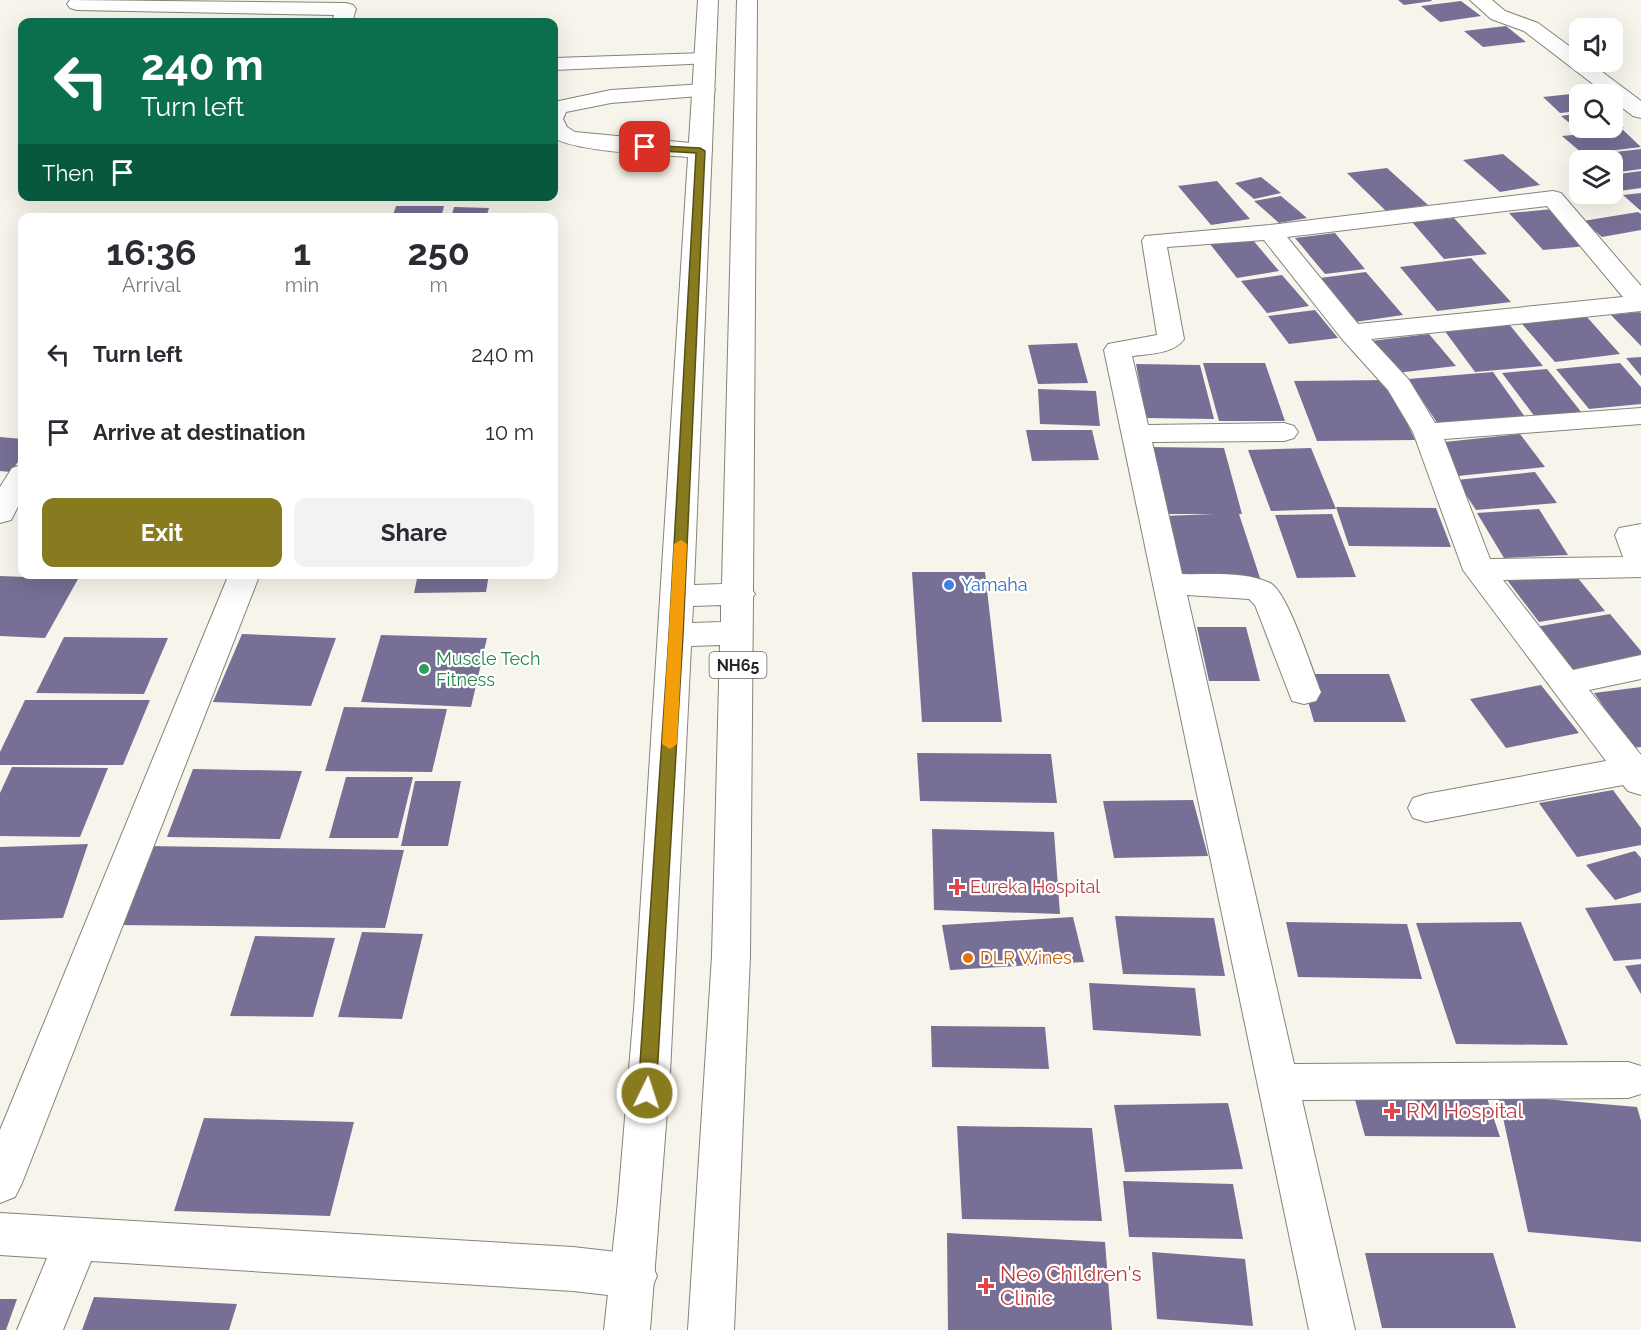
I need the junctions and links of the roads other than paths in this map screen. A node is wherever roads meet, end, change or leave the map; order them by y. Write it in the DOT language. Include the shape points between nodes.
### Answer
graph roads {
  1 [pos="708,0"];
  2 [pos="747,0"];
  3 [pos="1480,0"];
  4 [pos="77,4"];
  5 [pos="343,18"];
  6 [pos="558,64"];
  7 [pos="705,74"];
  8 [pos="558,108"];
  9 [pos="1641,111"];
  10 [pos="558,132"];
  11 [pos="700,151"];
  12 [pos="1270,232"];
  13 [pos="1641,302"];
  14 [pos="1351,333"];
  15 [pos="1641,416"];
  16 [pos="1284,432"];
  17 [pos="1427,432"];
  18 [pos="1135,434"];
  19 [pos="18,481"];
  20 [pos="0,513"];
  21 [pos="1641,534"];
  22 [pos="1641,566"];
  23 [pos="1479,570"];
  24 [pos="243,579"];
  25 [pos="1168,584"];
  26 [pos="739,594"];
  27 [pos="678,596"];
  28 [pos="738,633"];
  29 [pos="676,635"];
  30 [pos="1641,667"];
  31 [pos="1566,683"];
  32 [pos="1304,692"];
  33 [pos="1638,773"];
  34 [pos="1426,808"];
  35 [pos="1628,1080"];
  36 [pos="1277,1082"];
  37 [pos="0,1183"];
  38 [pos="0,1234"];
  39 [pos="78,1238"];
  40 [pos="633,1276"];
  41 [pos="40,1330"];
  42 [pos="627,1330"];
  43 [pos="711,1330"];
  44 [pos="1332,1330"];
  1 -- 7 [label="main road"];
  2 -- 26 [label="main road, NH65"];
  3 -- 9 [label="main road" via="1498,15 1531,27"];
  4 -- 5 [label="main road" via="346,9"];
  6 -- 7 [label="main road"];
  7 -- 8 [label="main road" via="642,92 587,99"];
  7 -- 11 [label="main road"];
  10 -- 11 [label="main road" via="569,138"];
  11 -- 27 [label="main road"];
  12 -- 13 [label="main road" via="1553,198"];
  12 -- 14 [label="main road"];
  12 -- 18 [label="main road" via="1154,241 1172,339 1117,350"];
  13 -- 14 [label="main road"];
  14 -- 17 [label="main road" via="1399,386"];
  15 -- 17 [label="main road"];
  16 -- 18 [label="main road"];
  17 -- 23 [label="main road"];
  18 -- 25 [label="main road"];
  19 -- 20 [label="main road"];
  21 -- 22 [label="main road" via="1630,535"];
  22 -- 23 [label="main road"];
  23 -- 31 [label="main road"];
  24 -- 37 [label="main road"];
  25 -- 32 [label="main road" via="1243,586 1260,591 1269,600"];
  25 -- 36 [label="main road"];
  26 -- 27 [label="main road"];
  26 -- 28 [label="main road, NH65"];
  27 -- 29 [label="main road"];
  28 -- 29 [label="main road"];
  28 -- 43 [label="main road, NH65" via="731,956"];
  29 -- 40 [label="main road"];
  30 -- 31 [label="main road"];
  31 -- 33 [label="main road"];
  33 -- 34 [label="main road"];
  35 -- 36 [label="main road"];
  36 -- 44 [label="main road"];
  38 -- 39 [label="main road"];
  39 -- 40 [label="main road"];
  39 -- 41 [label="main road"];
  40 -- 42 [label="main road"];
}
